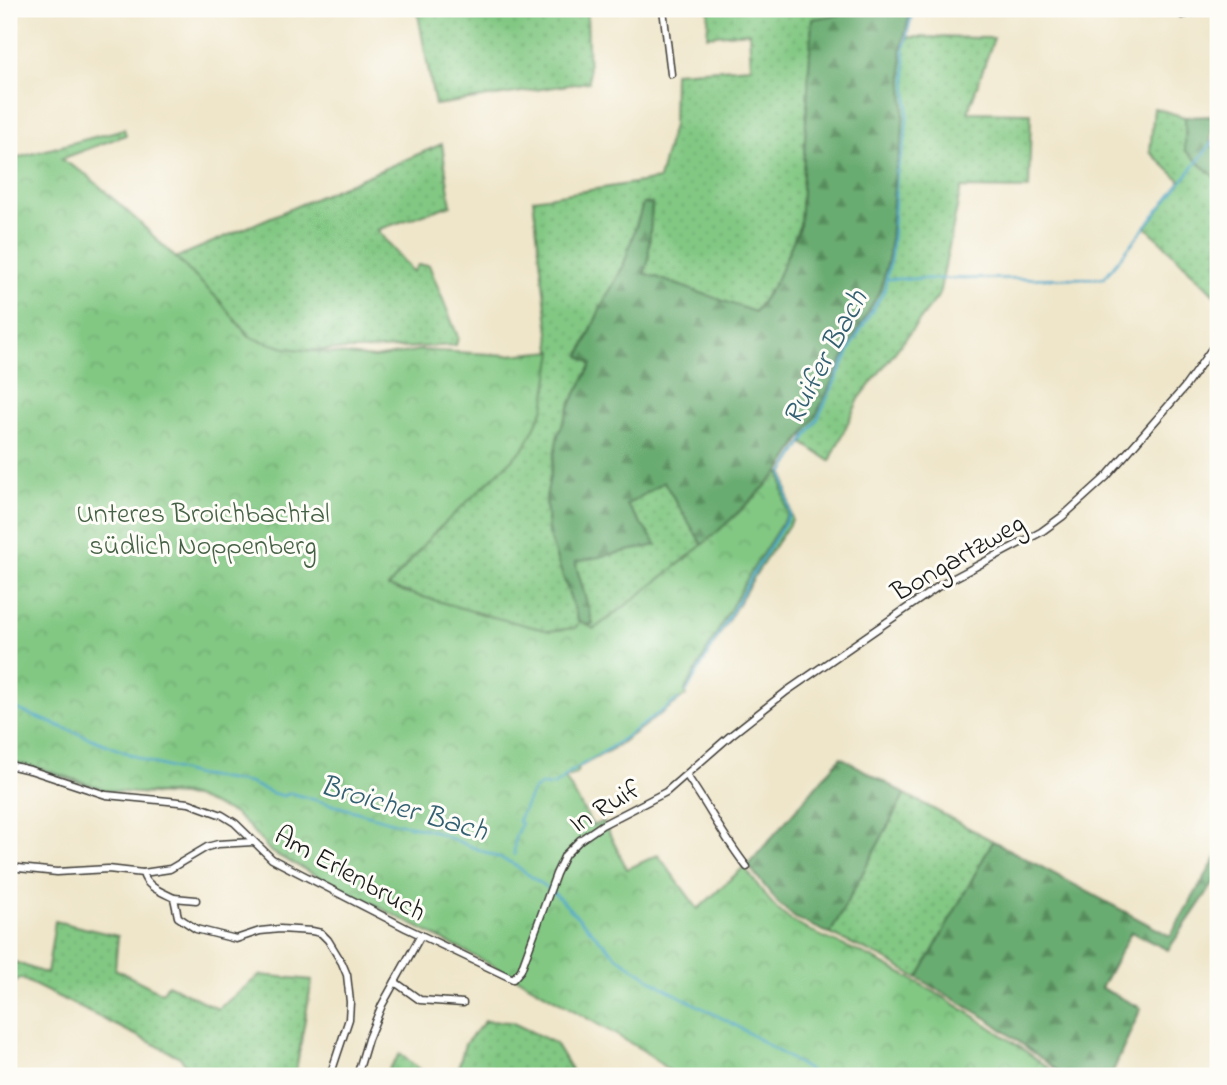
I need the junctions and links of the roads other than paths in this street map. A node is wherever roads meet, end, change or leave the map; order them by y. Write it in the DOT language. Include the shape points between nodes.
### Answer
graph roads {
  1 [pos="663,9"];
  2 [pos="1175,9"];
  3 [pos="1208,9"];
  4 [pos="671,74"];
  5 [pos="1218,340"];
  6 [pos="9,765"];
  7 [pos="687,776"];
  8 [pos="253,842"];
  9 [pos="9,867"];
  10 [pos="747,867"];
  11 [pos="143,873"];
  12 [pos="174,898"];
  13 [pos="196,900"];
  14 [pos="421,935"];
  15 [pos="513,979"];
  16 [pos="395,982"];
  17 [pos="436,1001"];
  18 [pos="463,1003"];
  19 [pos="436,1010"];
  20 [pos="330,1076"];
  21 [pos="357,1076"];
  1 -- 4 [label="street"];
  2 -- 3 [label="street" via="1182,15"];
  5 -- 7 [label="street, Bongartzweg" via="1184,388 1106,477 1063,516 939,586 787,691"];
  6 -- 8 [label="street, Am Erlenbruch" via="106,796 189,803 236,823"];
  7 -- 10 [label="street"];
  7 -- 15 [label="street, In Ruif" via="602,825 565,855 521,970"];
  8 -- 11 [label="street" via="218,844 170,869"];
  8 -- 14 [label="street, Am Erlenbruch" via="272,859"];
  9 -- 11 [label="street"];
  11 -- 12 [label="street" via="149,885"];
  12 -- 13 [label="street"];
  12 -- 20 [label="street" via="178,917 196,929 236,939 260,931 297,929 321,933 328,940 347,975 350,1002"];
  14 -- 15 [label="street, Am Erlenbruch"];
  14 -- 16 [label="street"];
  16 -- 17 [label="street" via="420,1000"];
  16 -- 21 [label="street"];
  17 -- 18 [label="street"];
  17 -- 19 [label="street"];
}
